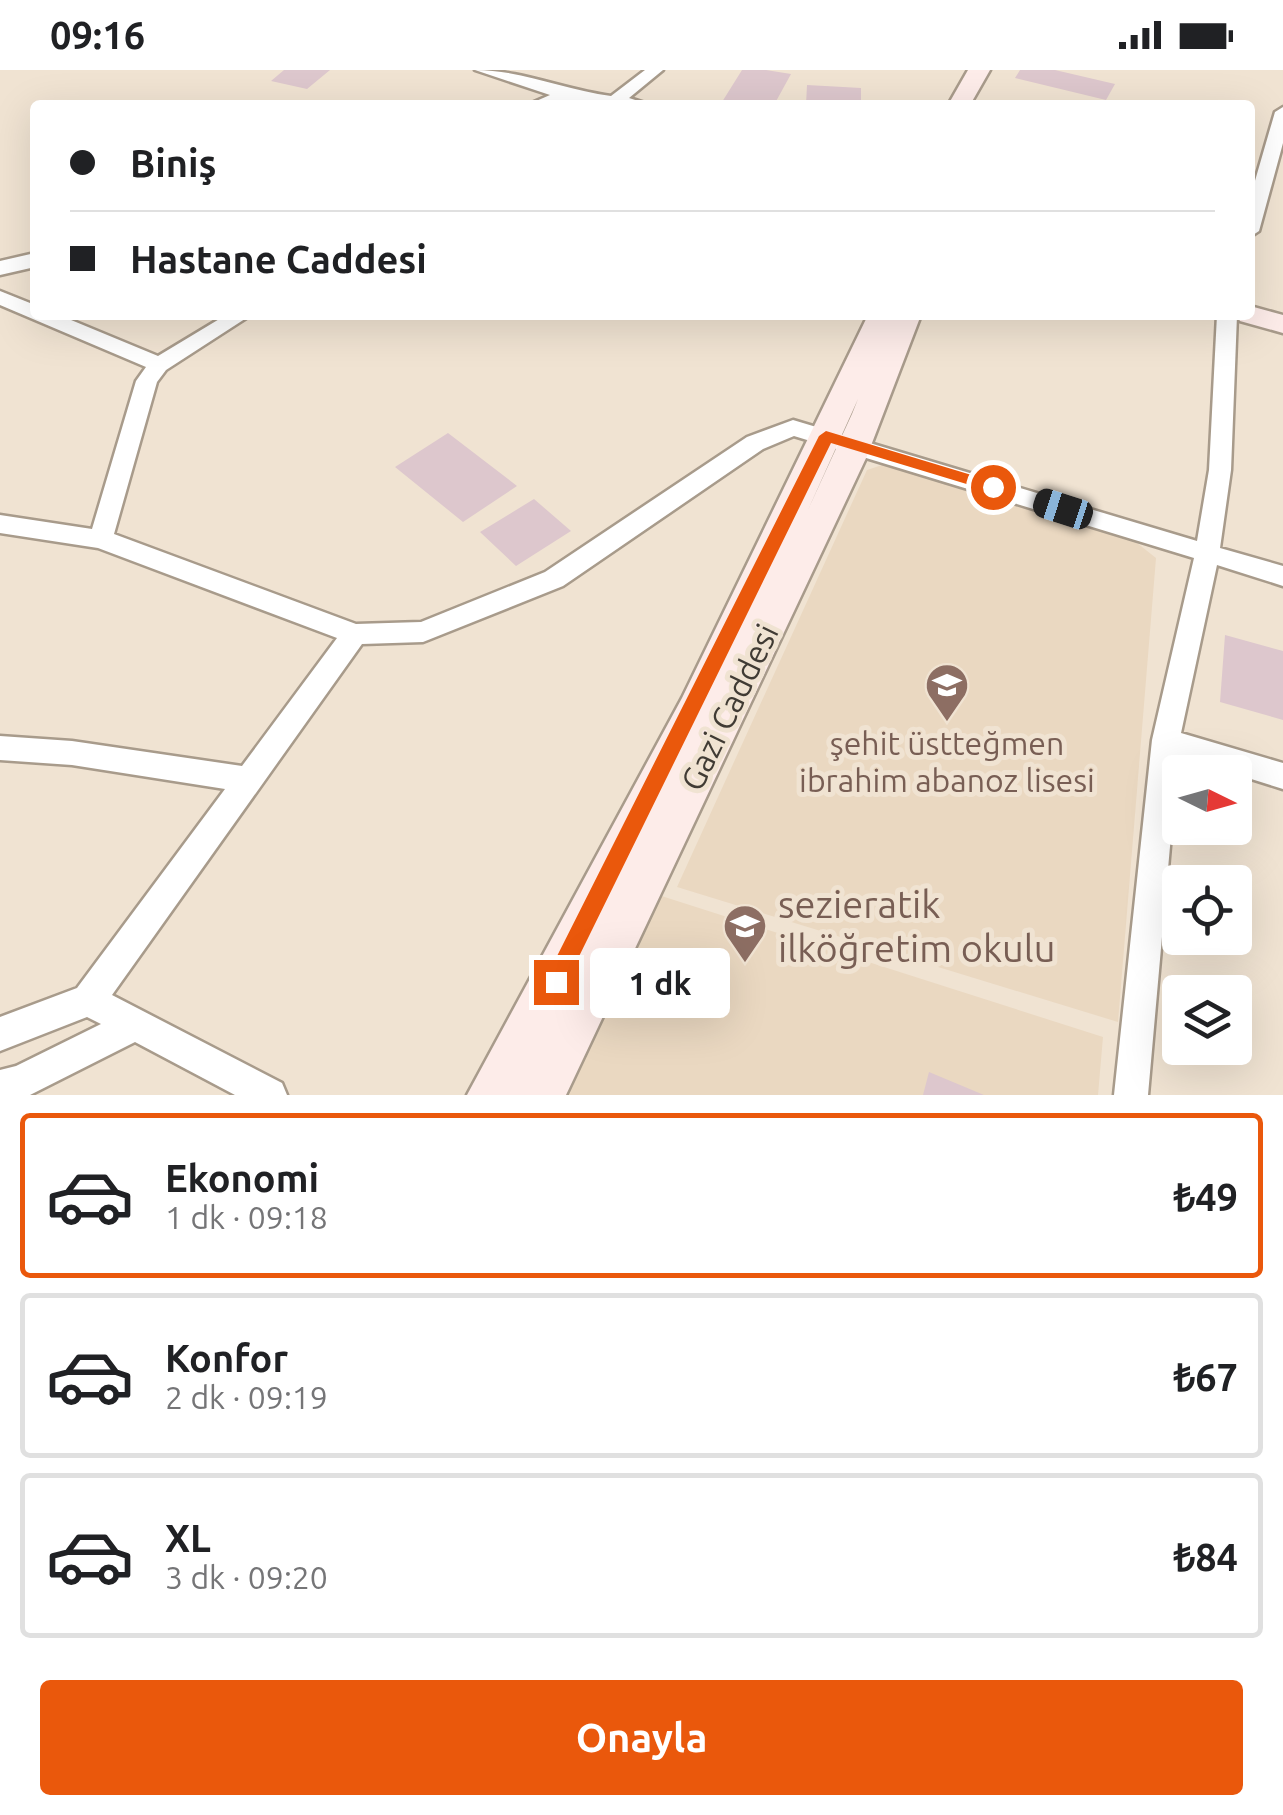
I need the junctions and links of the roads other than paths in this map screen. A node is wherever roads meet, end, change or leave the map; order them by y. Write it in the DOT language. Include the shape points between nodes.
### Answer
graph roads {
  1 [pos="484,70"];
  2 [pos="655,70"];
  3 [pos="979,70"];
  4 [pos="568,96"];
  5 [pos="554,100"];
  6 [pos="616,100"];
  7 [pos="962,100"];
  8 [pos="1283,112"];
  9 [pos="1255,213"];
  10 [pos="30,261"];
  11 [pos="0,268"];
  12 [pos="1255,292"];
  13 [pos="0,297"];
  14 [pos="1283,300"];
  15 [pos="30,311"];
  16 [pos="1255,316"];
  17 [pos="53,320"];
  18 [pos="233,320"];
  19 [pos="880,320"];
  20 [pos="903,320"];
  21 [pos="1227,320"];
  22 [pos="1283,324"];
  23 [pos="159,365"];
  24 [pos="841,441"];
  25 [pos="0,524"];
  26 [pos="100,539"];
  27 [pos="1207,555"];
  28 [pos="1283,576"];
  29 [pos="355,634"];
  30 [pos="1166,740"];
  31 [pos="0,748"];
  32 [pos="1283,776"];
  33 [pos="248,780"];
  34 [pos="88,1000"];
  35 [pos="135,1025"];
  36 [pos="0,1034"];
  37 [pos="0,1087"];
  38 [pos="270,1095"];
  39 [pos="491,1095"];
  40 [pos="542,1095"];
  41 [pos="1131,1095"];
  1 -- 4 [label="street"];
  2 -- 6 [label="street"];
  3 -- 7 [label="main road"];
  4 -- 5 [label="street"];
  4 -- 6 [label="street"];
  8 -- 9 [label="street"];
  10 -- 11 [label="street"];
  12 -- 14 [label="main road"];
  13 -- 15 [label="street"];
  16 -- 22 [label="main road"];
  17 -- 23 [label="street"];
  18 -- 23 [label="street"];
  19 -- 24 [label="main road"];
  20 -- 24 [label="main road, Gazi Caddesi"];
  21 -- 27 [label="street" via="1220,470"];
  23 -- 26 [label="street" via="146,381"];
  24 -- 27 [label="street"];
  24 -- 29 [label="street" via="793,428 754,444 554,580 423,632"];
  24 -- 39 [label="main road"];
  24 -- 40 [label="main road, Gazi Caddesi"];
  25 -- 26 [label="street"];
  26 -- 29 [label="street"];
  27 -- 28 [label="street"];
  27 -- 30 [label="street"];
  29 -- 33 [label="street"];
  30 -- 32 [label="street"];
  30 -- 41 [label="street"];
  31 -- 33 [label="street"];
  33 -- 34 [label="street"];
  34 -- 35 [label="street"];
  34 -- 36 [label="street"];
  35 -- 37 [label="street"];
  35 -- 38 [label="street"];
}
